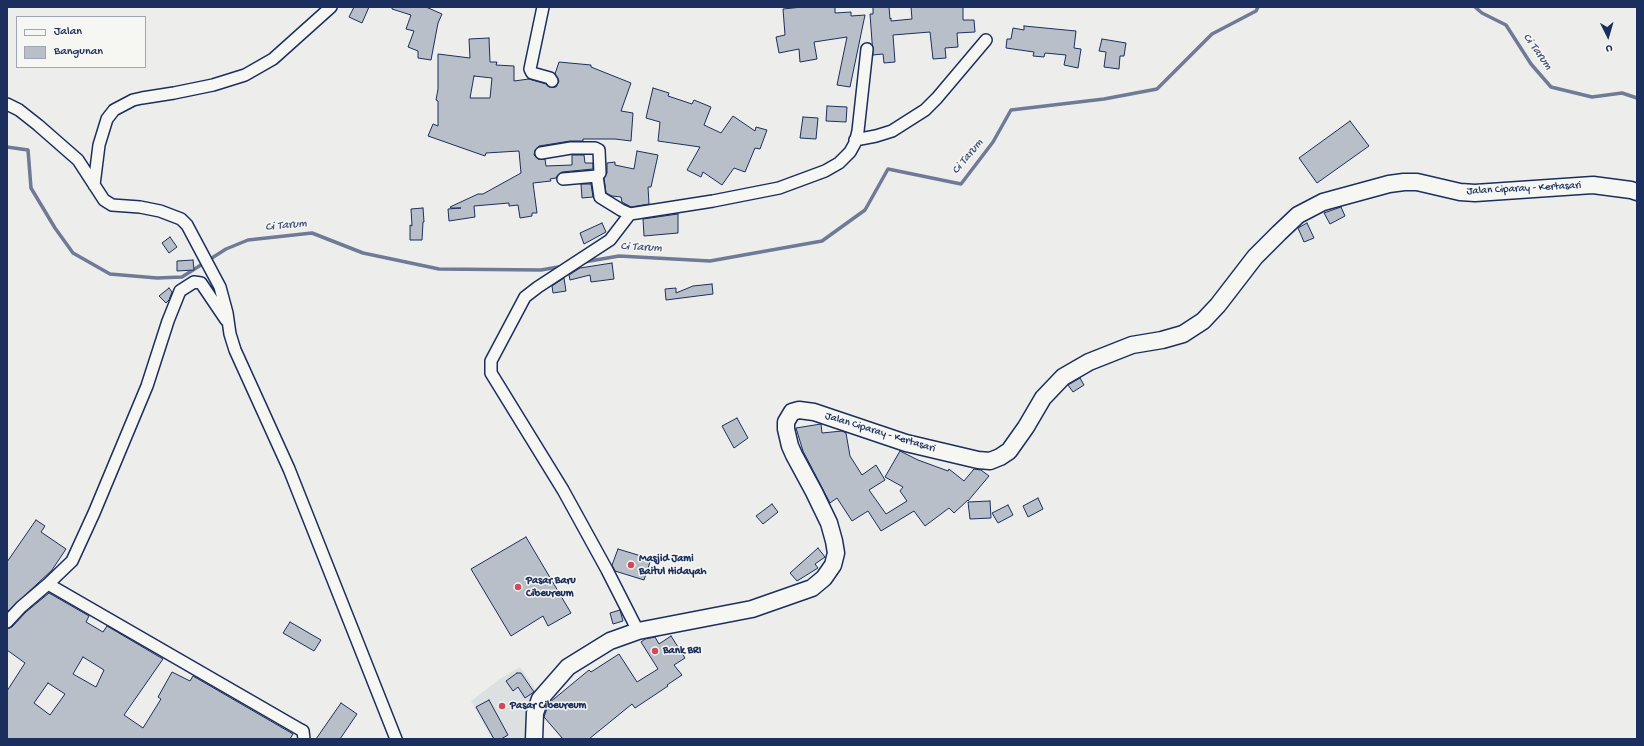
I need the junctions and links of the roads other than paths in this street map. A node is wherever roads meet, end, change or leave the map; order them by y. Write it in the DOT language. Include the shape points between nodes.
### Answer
graph roads {
  1 [pos="331,7"];
  2 [pos="543,7"];
  3 [pos="986,40"];
  4 [pos="867,49"];
  5 [pos="552,82"];
  6 [pos="7,104"];
  7 [pos="855,140"];
  8 [pos="541,152"];
  9 [pos="597,176"];
  10 [pos="563,178"];
  11 [pos="94,185"];
  12 [pos="1637,192"];
  13 [pos="630,214"];
  14 [pos="228,324"];
  15 [pos="48,584"];
  16 [pos="7,622"];
  17 [pos="638,630"];
  18 [pos="304,739"];
  19 [pos="396,739"];
  20 [pos="534,739"];
  1 -- 11 [label="street" via="273,59 245,75 213,85 132,100 114,110 107,119 101,138"];
  2 -- 5 [label="street" via="530,69 532,73 550,78"];
  3 -- 7 [label="street" via="925,110 892,130"];
  4 -- 7 [label="street"];
  6 -- 11 [label="street" via="19,110 78,160"];
  7 -- 13 [label="street" via="850,152 839,163 779,188"];
  8 -- 9 [label="street" via="595,148 599,150 600,173"];
  9 -- 10 [label="street"];
  9 -- 13 [label="street" via="600,197"];
  11 -- 14 [label="street" via="104,200 112,205 160,211 181,219 187,225 220,287"];
  12 -- 17 [label="main road, Jalan Ciparay - Kertasari" via="1592,186 1475,193 1404,182 1323,202 1298,214 1255,257 1203,321 1183,334 1132,345 1089,362 1063,377 1043,398 1009,451 990,461 906,443 814,412 792,412 786,422 790,446 826,517 834,541 836,553 833,565 824,578 812,588 752,609"];
  13 -- 17 [label="street" via="610,240 525,297 491,361 492,373 563,490"];
  14 -- 15 [label="street" via="201,283 194,282 180,291 147,386 94,513 72,561"];
  14 -- 19 [label="street" via="235,350 289,469"];
  15 -- 16 [label="street" via="20,607"];
  15 -- 18 [label="street" via="301,730"];
  17 -- 20 [label="main road, Jalan Ciparay - Kertasari" via="610,641 568,668 540,699"];
}
